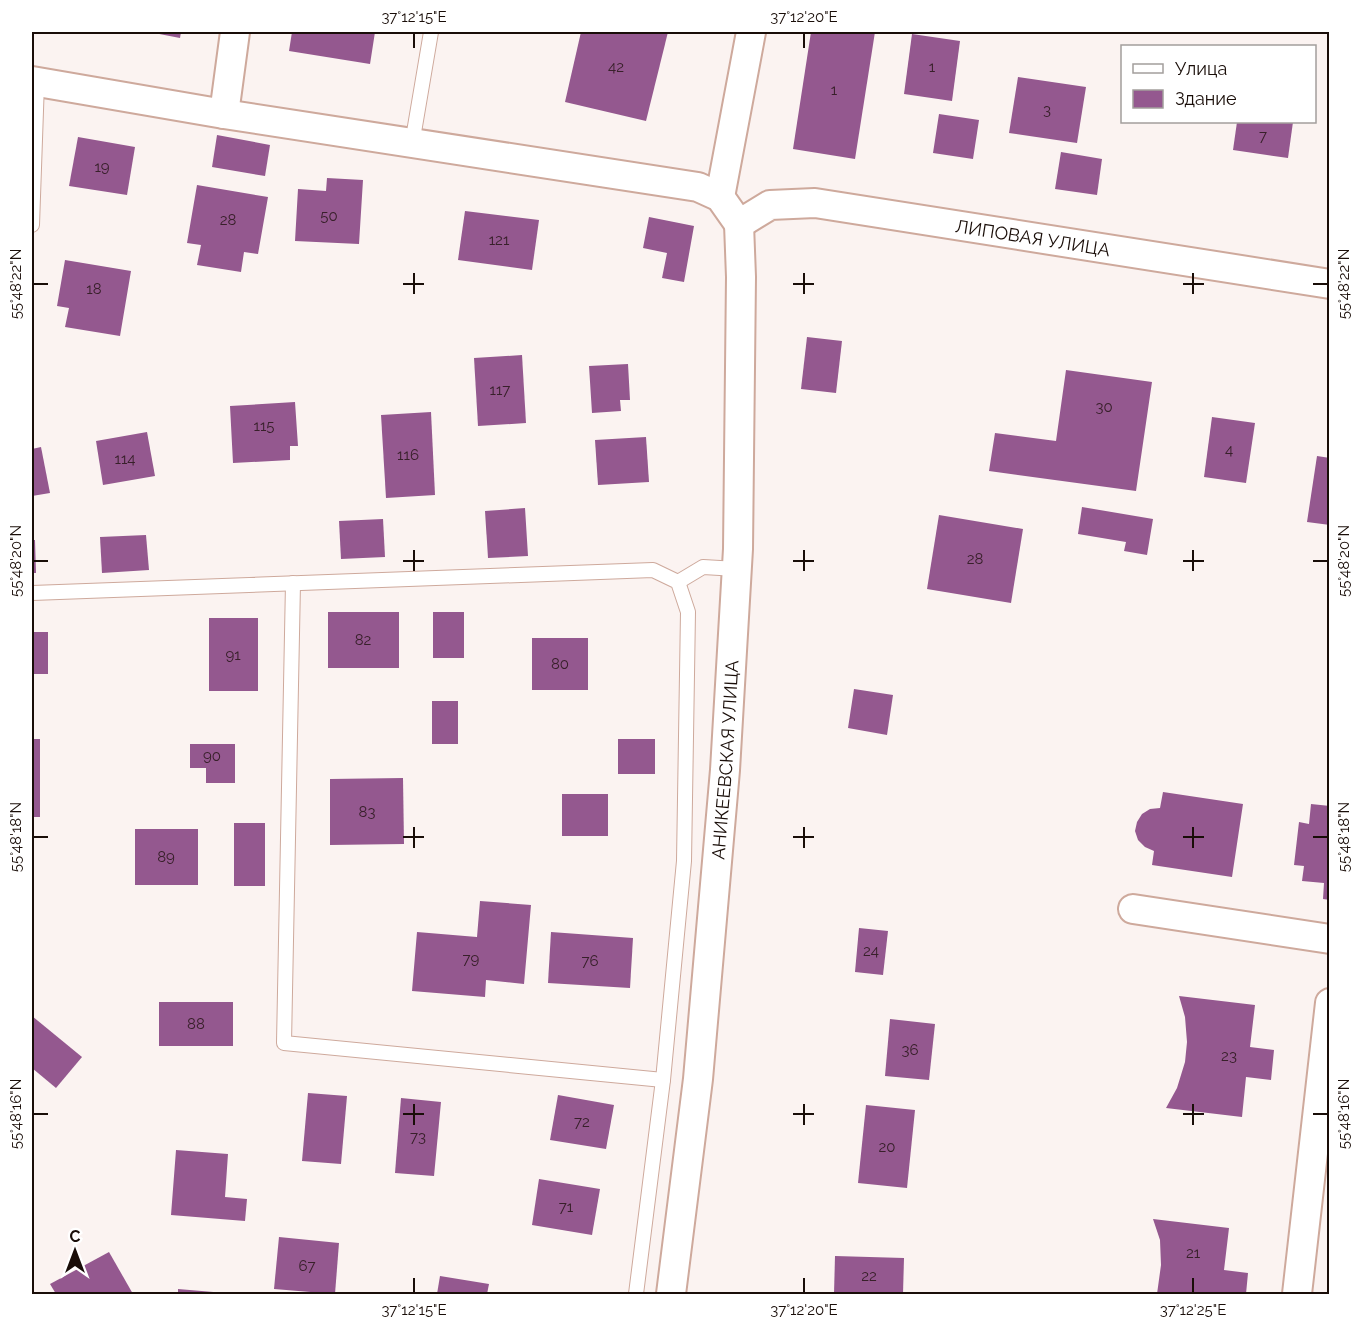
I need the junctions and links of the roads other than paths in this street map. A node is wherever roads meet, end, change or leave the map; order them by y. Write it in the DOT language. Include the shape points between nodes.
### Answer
graph roads {
  1 [pos="235,32"];
  2 [pos="431,32"];
  3 [pos="751,32"];
  4 [pos="34,81"];
  5 [pos="224,114"];
  6 [pos="412,144"];
  7 [pos="720,197"];
  8 [pos="739,224"];
  9 [pos="32,225"];
  10 [pos="1329,284"];
  11 [pos="736,569"];
  12 [pos="678,582"];
  13 [pos="293,583"];
  14 [pos="32,593"];
  15 [pos="1133,909"];
  16 [pos="1329,939"];
  17 [pos="1329,1003"];
  18 [pos="663,1080"];
  19 [pos="636,1294"];
  20 [pos="671,1294"];
  21 [pos="1297,1294"];
  1 -- 5 [label="street"];
  2 -- 6 [label="lane"];
  3 -- 7 [label="street"];
  4 -- 5 [label="street"];
  4 -- 9 [label="lane"];
  5 -- 6 [label="street"];
  6 -- 7 [label="street" via="698,187"];
  7 -- 8 [label="street"];
  8 -- 10 [label="street, ЛИПОВАЯ УЛИЦА" via="770,205 815,203"];
  8 -- 11 [label="street, АНИКЕЕВСКАЯ УЛИЦА"];
  11 -- 12 [label="lane" via="704,567"];
  11 -- 20 [label="street, АНИКЕЕВСКАЯ УЛИЦА" via="725,770 698,1079"];
  12 -- 13 [label="lane" via="653,570"];
  12 -- 18 [label="lane" via="688,612 684,861"];
  13 -- 14 [label="lane"];
  13 -- 18 [label="lane" via="284,1043"];
  15 -- 16 [label="street"];
  17 -- 21 [label="street"];
  18 -- 19 [label="lane"];
}
